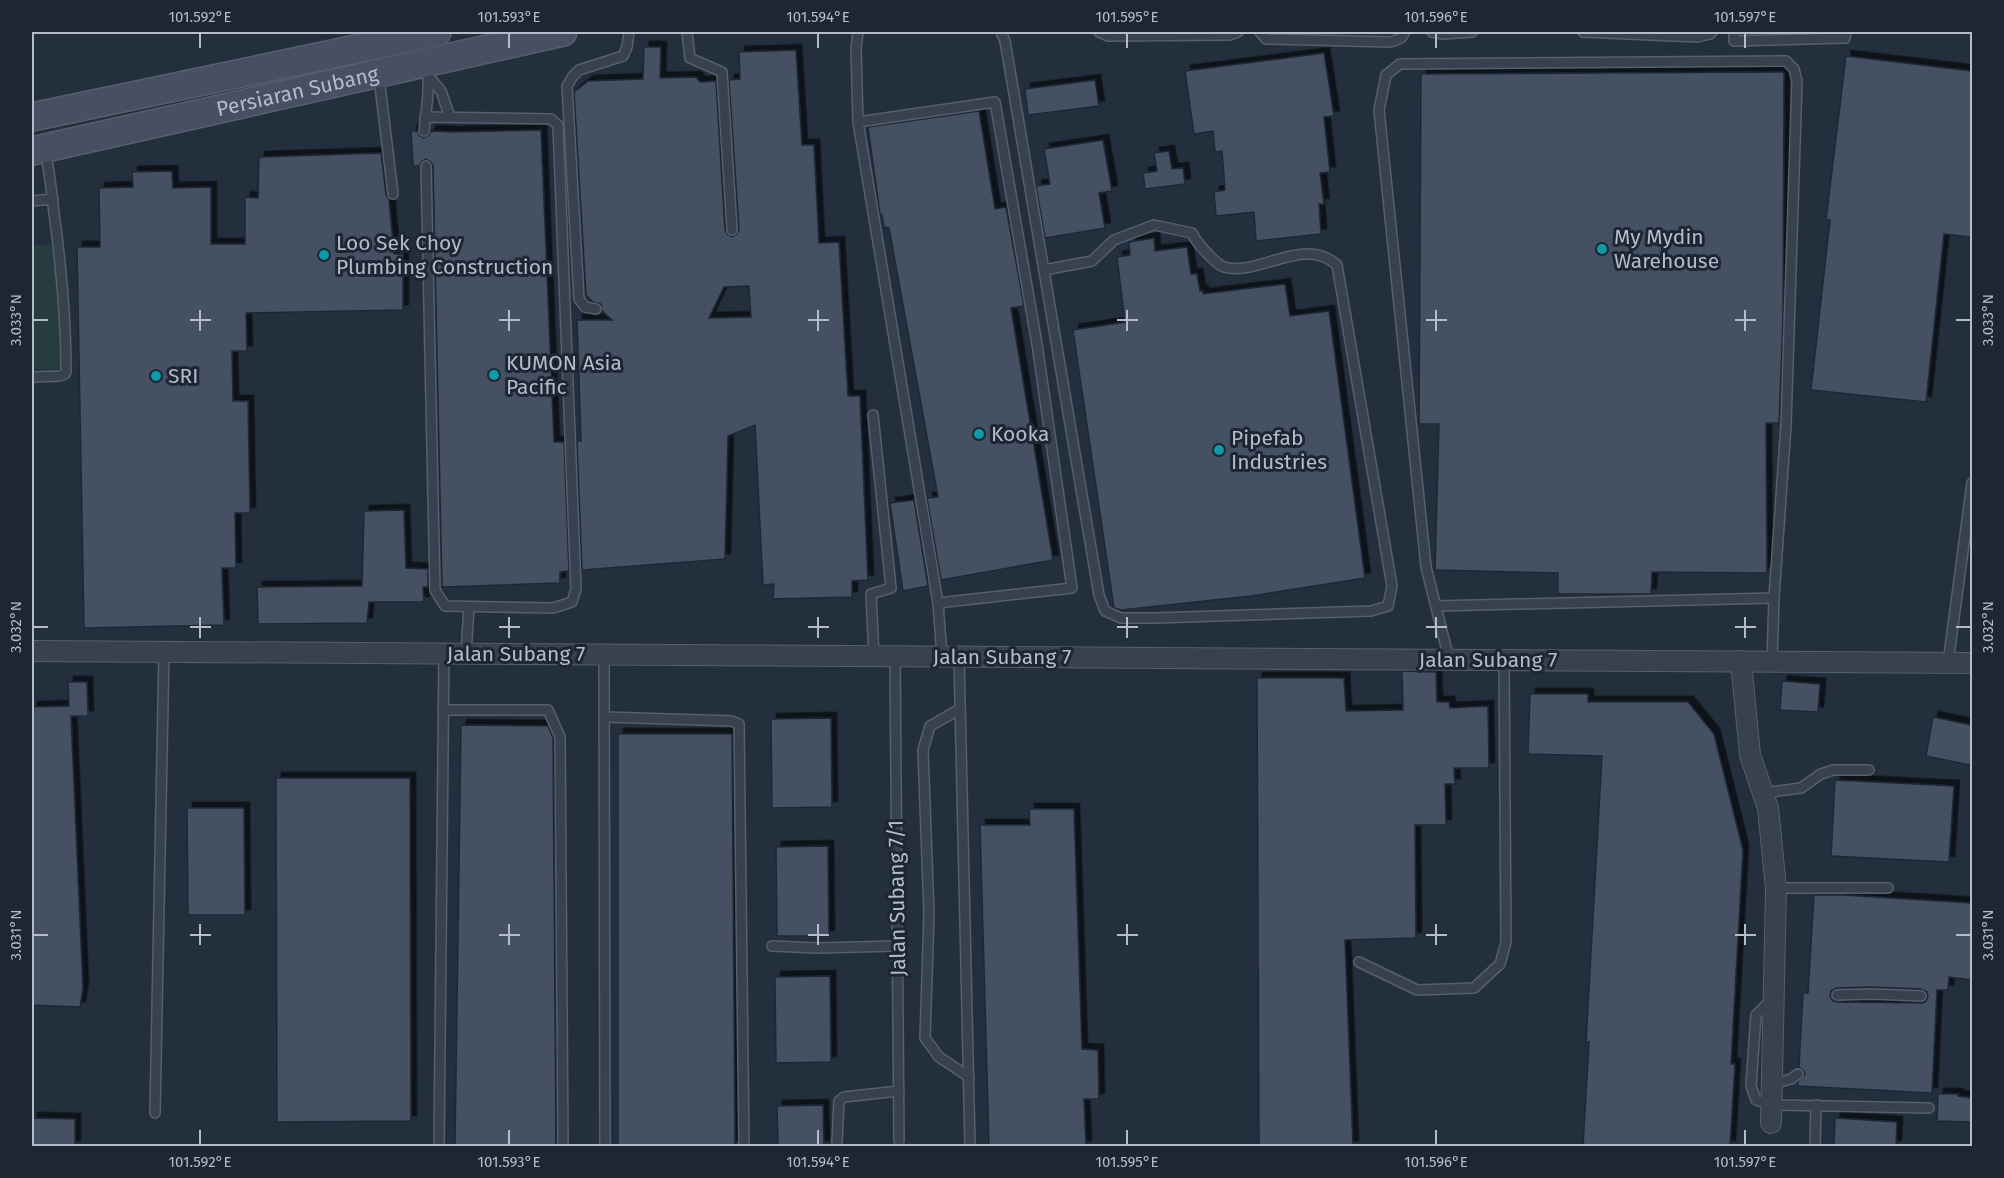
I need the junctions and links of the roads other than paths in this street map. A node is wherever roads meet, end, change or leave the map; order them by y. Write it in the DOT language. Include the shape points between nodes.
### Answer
graph roads {
  1 [pos="563,32"];
  2 [pos="629,32"];
  3 [pos="687,32"];
  4 [pos="858,32"];
  5 [pos="1002,32"];
  6 [pos="1099,32"];
  7 [pos="1238,32"];
  8 [pos="1260,32"];
  9 [pos="1405,32"];
  10 [pos="1432,32"];
  11 [pos="1472,32"];
  12 [pos="1583,32"];
  13 [pos="1712,32"];
  14 [pos="1734,32"];
  15 [pos="1846,32"];
  16 [pos="426,50"];
  17 [pos="377,59"];
  18 [pos="32,117"];
  19 [pos="425,117"];
  20 [pos="450,117"];
  21 [pos="858,122"];
  22 [pos="424,131"];
  23 [pos="38,150"];
  24 [pos="426,166"];
  25 [pos="393,194"];
  26 [pos="53,199"];
  27 [pos="32,201"];
  28 [pos="732,230"];
  29 [pos="1044,270"];
  30 [pos="596,309"];
  31 [pos="32,377"];
  32 [pos="873,415"];
  33 [pos="1972,483"];
  34 [pos="1773,598"];
  35 [pos="938,603"];
  36 [pos="1436,606"];
  37 [pos="469,607"];
  38 [pos="32,651"];
  39 [pos="164,651"];
  40 [pos="444,653"];
  41 [pos="466,653"];
  42 [pos="604,654"];
  43 [pos="874,656"];
  44 [pos="895,656"];
  45 [pos="950,656"];
  46 [pos="1449,659"];
  47 [pos="1504,660"];
  48 [pos="1741,661"];
  49 [pos="1772,662"];
  50 [pos="1948,663"];
  51 [pos="1972,663"];
  52 [pos="960,709"];
  53 [pos="443,710"];
  54 [pos="605,717"];
  55 [pos="1869,770"];
  56 [pos="1763,794"];
  57 [pos="1776,888"];
  58 [pos="1888,888"];
  59 [pos="772,946"];
  60 [pos="897,946"];
  61 [pos="1359,962"];
  62 [pos="1837,995"];
  63 [pos="1921,996"];
  64 [pos="1774,997"];
  65 [pos="1798,1074"];
  66 [pos="969,1077"];
  67 [pos="1772,1084"];
  68 [pos="898,1091"];
  69 [pos="1816,1105"];
  70 [pos="1929,1108"];
  71 [pos="155,1113"];
  72 [pos="1771,1114"];
  73 [pos="899,1141"];
  74 [pos="837,1142"];
  75 [pos="439,1146"];
  76 [pos="562,1146"];
  77 [pos="606,1146"];
  78 [pos="744,1146"];
  79 [pos="970,1146"];
  80 [pos="1815,1146"];
  1 -- 16 [label="street, Persiaran Subang"];
  2 -- 30 [label="lane" via="623,56 579,70 567,86 579,299 585,307"];
  3 -- 28 [label="lane" via="690,58 722,72"];
  4 -- 21 [label="lane"];
  5 -- 29 [label="lane"];
  6 -- 7 [label="lane" via="1108,36"];
  8 -- 9 [label="lane" via="1266,39 1391,42"];
  10 -- 11 [label="lane"];
  12 -- 13 [label="lane" via="1697,37"];
  14 -- 15 [label="lane" via="1734,41 1845,38"];
  16 -- 17 [label="street, Persiaran Subang"];
  16 -- 19 [label="lane"];
  16 -- 20 [label="lane"];
  17 -- 18 [label="street, Persiaran Subang"];
  17 -- 23 [label="street, Persiaran Subang"];
  17 -- 25 [label="lane"];
  19 -- 20 [label="lane"];
  19 -- 22 [label="lane"];
  20 -- 37 [label="lane" via="550,119 558,125 576,589 573,602 553,608"];
  21 -- 35 [label="lane"];
  21 -- 35 [label="lane" via="995,102 1037,344 1072,588"];
  23 -- 26 [label="lane" via="51,175"];
  24 -- 37 [label="lane" via="435,590 445,606"];
  26 -- 27 [label="lane"];
  26 -- 31 [label="lane" via="63,288 66,371 60,376"];
  29 -- 29 [label="lane" via="1099,595 1105,610 1121,618 1154,618 1371,612 1388,606 1392,586 1337,265 1328,256 1299,254 1238,268 1221,267 1192,233 1154,225 1114,240 1092,261"];
  32 -- 43 [label="lane" via="891,588 871,594"];
  33 -- 50 [label="lane"];
  34 -- 36 [label="lane"];
  34 -- 36 [label="lane" via="1786,413 1797,81 1794,69 1786,61 1400,64 1386,75 1379,110 1426,567"];
  34 -- 49 [label="lane"];
  35 -- 45 [label="lane"];
  36 -- 46 [label="lane"];
  37 -- 41 [label="lane"];
  38 -- 39 [label="street, Jalan Subang 7"];
  39 -- 40 [label="street, Jalan Subang 7"];
  39 -- 71 [label="lane"];
  40 -- 41 [label="street, Jalan Subang 7"];
  40 -- 53 [label="lane"];
  41 -- 42 [label="street, Jalan Subang 7"];
  42 -- 43 [label="street, Jalan Subang 7"];
  42 -- 54 [label="lane"];
  43 -- 44 [label="street, Jalan Subang 7"];
  44 -- 45 [label="street, Jalan Subang 7"];
  44 -- 60 [label="lane, Jalan Subang 7/1"];
  45 -- 46 [label="street, Jalan Subang 7"];
  45 -- 52 [label="lane"];
  46 -- 47 [label="street, Jalan Subang 7"];
  47 -- 48 [label="street, Jalan Subang 7"];
  47 -- 61 [label="lane" via="1506,942 1500,964 1474,988 1417,990"];
  48 -- 49 [label="street, Jalan Subang 7"];
  48 -- 56 [label="street" via="1750,755"];
  49 -- 50 [label="street, Jalan Subang 7"];
  50 -- 51 [label="street, Jalan Subang 7"];
  52 -- 66 [label="lane"];
  52 -- 66 [label="lane" via="930,726 923,750 929,914 926,1038 939,1057"];
  53 -- 75 [label="lane"];
  53 -- 76 [label="lane" via="548,710 560,737"];
  54 -- 77 [label="lane"];
  54 -- 78 [label="lane" via="739,724"];
  55 -- 56 [label="lane" via="1833,770 1801,788"];
  56 -- 57 [label="street" via="1768,808"];
  57 -- 58 [label="lane"];
  57 -- 64 [label="street"];
  59 -- 60 [label="lane"];
  60 -- 68 [label="lane, Jalan Subang 7/1"];
  62 -- 63 [label="lane"];
  64 -- 67 [label="street"];
  64 -- 72 [label="lane" via="1756,1015 1751,1086 1756,1100"];
  65 -- 67 [label="lane"];
  66 -- 79 [label="lane"];
  67 -- 72 [label="street"];
  68 -- 73 [label="lane, Jalan Subang 7/1"];
  68 -- 74 [label="lane" via="844,1097 839,1101"];
  69 -- 70 [label="lane"];
  69 -- 72 [label="lane"];
  69 -- 80 [label="lane"];
}
